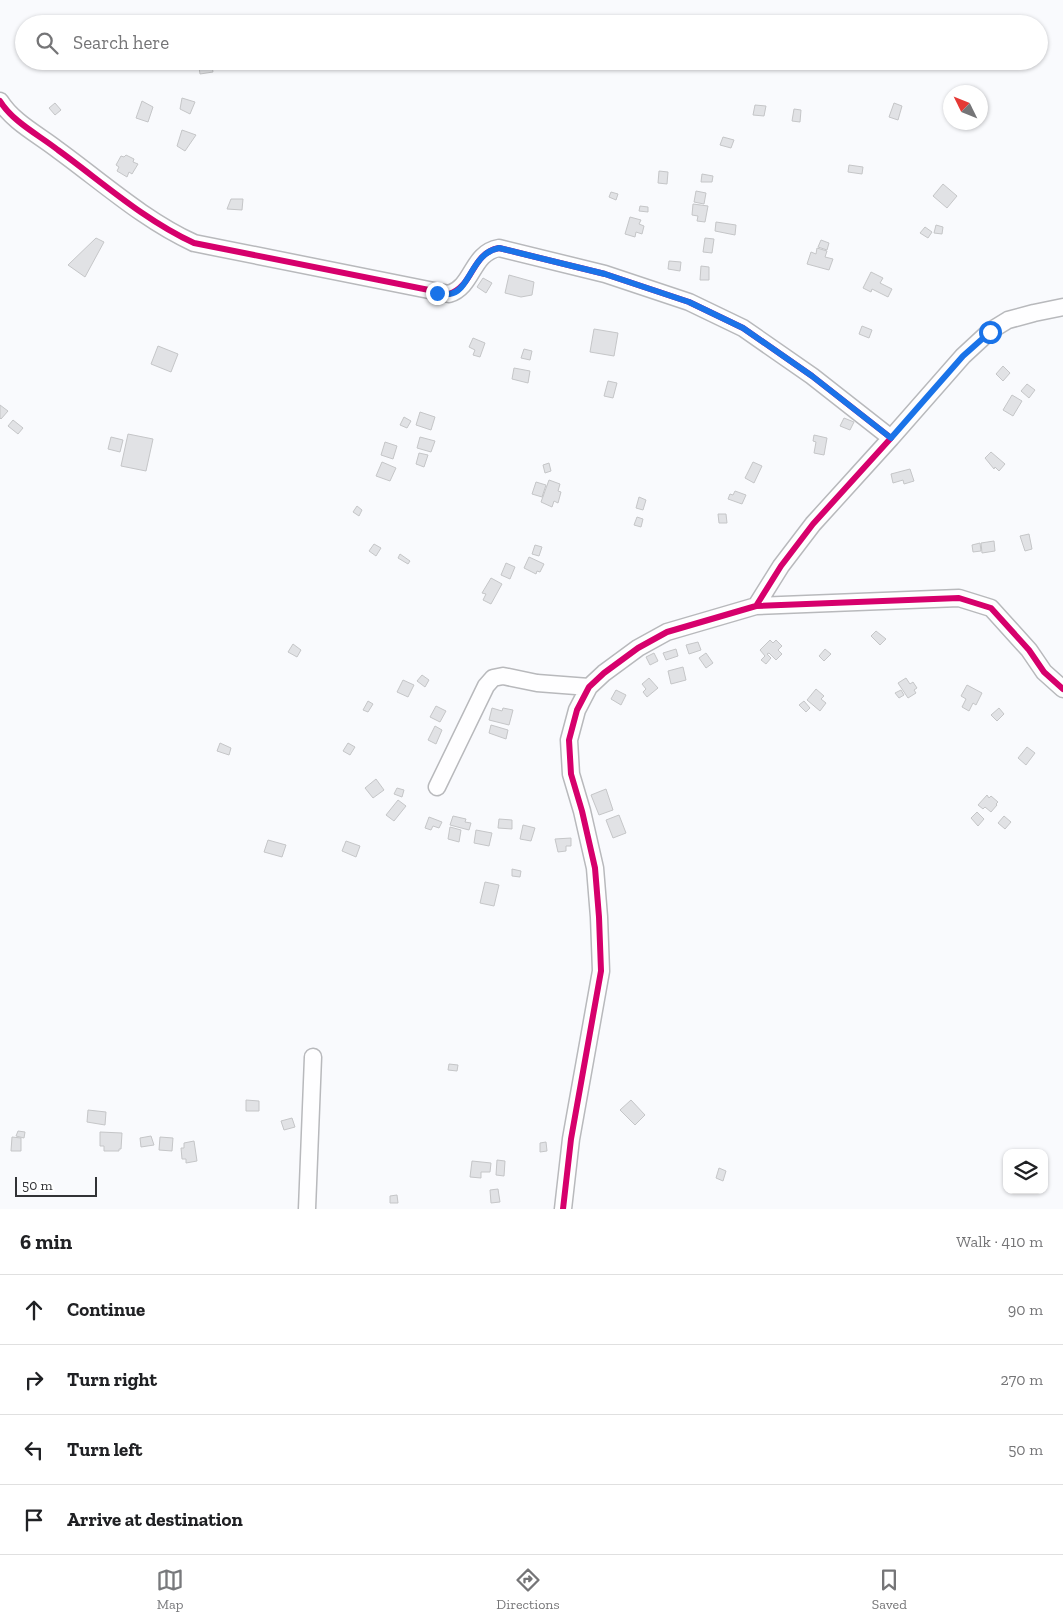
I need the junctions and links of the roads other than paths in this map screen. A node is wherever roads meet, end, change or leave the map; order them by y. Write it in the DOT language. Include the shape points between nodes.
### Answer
graph roads {
  1 [pos="0,101"];
  2 [pos="1063,307"];
  3 [pos="891,438"];
  4 [pos="756,606"];
  5 [pos="589,686"];
  6 [pos="1063,689"];
  7 [pos="437,787"];
  8 [pos="312,1057"];
  9 [pos="307,1209"];
  10 [pos="563,1209"];
  1 -- 3 [label="street" via="28,129 151,219 194,243 449,294 463,286 490,249 499,248 605,274 689,302 743,328 820,382"];
  2 -- 3 [label="street" via="1008,320 990,332 963,356"];
  3 -- 4 [label="street" via="813,524 780,566"];
  4 -- 5 [label="street" via="667,632 638,648"];
  4 -- 6 [label="street" via="959,598 991,608 1044,672"];
  5 -- 7 [label="street" via="537,683 503,676 493,678 486,686"];
  5 -- 10 [label="street" via="577,710 569,740 571,774 595,868 602,971 571,1139"];
  8 -- 9 [label="street"];
}
